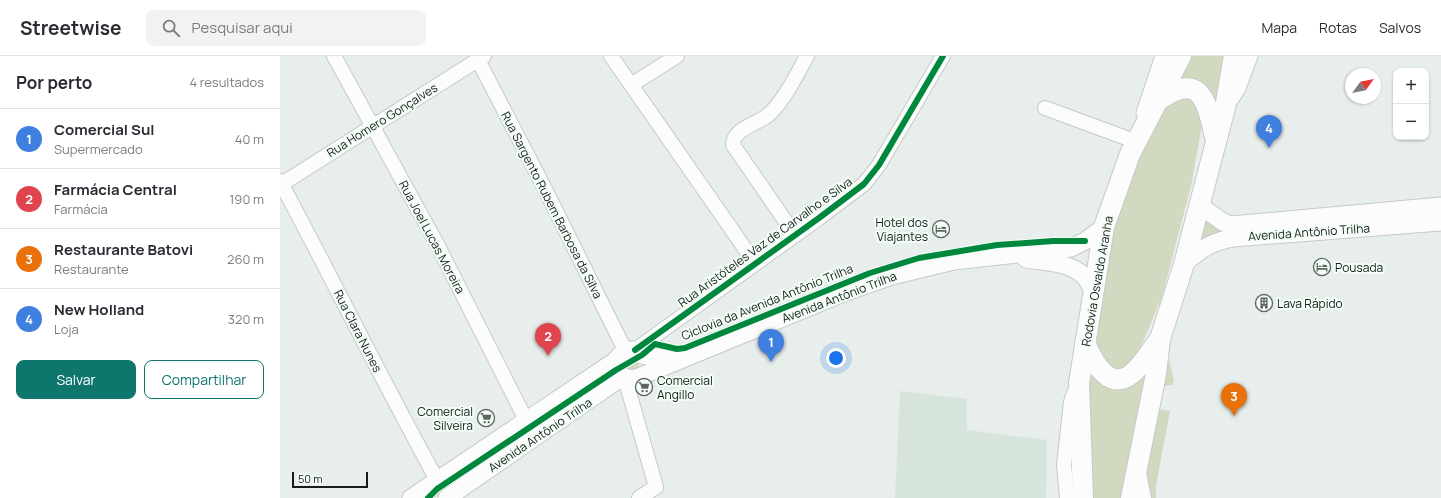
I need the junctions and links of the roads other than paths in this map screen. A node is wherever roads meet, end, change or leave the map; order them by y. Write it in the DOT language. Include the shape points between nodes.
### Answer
graph roads {
  1 [pos="334,56"];
  2 [pos="611,56"];
  3 [pos="677,56"];
  4 [pos="807,56"];
  5 [pos="943,56"];
  6 [pos="1164,56"];
  7 [pos="1181,56"];
  8 [pos="1234,56"];
  9 [pos="1249,56"];
  10 [pos="481,58"];
  11 [pos="631,85"];
  12 [pos="1156,102"];
  13 [pos="1045,108"];
  14 [pos="1224,108"];
  15 [pos="374,126"];
  16 [pos="1139,136"];
  17 [pos="1216,140"];
  18 [pos="280,183"];
  19 [pos="1199,205"];
  20 [pos="1441,206"];
  21 [pos="1441,222"];
  22 [pos="1104,227"];
  23 [pos="1232,231"];
  24 [pos="796,235"];
  25 [pos="1006,256"];
  26 [pos="755,263"];
  27 [pos="1184,264"];
  28 [pos="1093,290"];
  29 [pos="1160,339"];
  30 [pos="1085,343"];
  31 [pos="629,354"];
  32 [pos="679,362"];
  33 [pos="629,377"];
  34 [pos="1079,383"];
  35 [pos="526,420"];
  36 [pos="1138,464"];
  37 [pos="437,480"];
  38 [pos="455,496"];
  39 [pos="411,498"];
  40 [pos="639,498"];
  41 [pos="1067,498"];
  42 [pos="1084,498"];
  43 [pos="1131,498"];
  44 [pos="1144,498"];
  1 -- 15 [label="street, Rua Joel Lucas Moreira"];
  2 -- 11 [label="street"];
  3 -- 11 [label="street"];
  4 -- 24 [label="street" via="777,106 737,134 733,140 733,145"];
  5 -- 24 [label="street, Rua Aristóteles Vaz de Carvalho e Silva" via="879,165 864,184"];
  6 -- 16 [label="main road"];
  7 -- 12 [label="highway, Rodovia Osvaldo Aranha"];
  8 -- 14 [label="highway"];
  9 -- 14 [label="main road" via="1237,88"];
  10 -- 15 [label="street, Rua Homero Gonçalves"];
  10 -- 31 [label="street, Rua Sargento Rubem Barbosa da Silva"];
  11 -- 26 [label="street"];
  12 -- 16 [label="highway, Rodovia Osvaldo Aranha"];
  12 -- 17 [label="highway" via="1177,89 1190,88 1197,91 1208,105"];
  13 -- 16 [label="street"];
  14 -- 17 [label="highway"];
  15 -- 18 [label="street, Rua Homero Gonçalves"];
  15 -- 35 [label="street, Rua Joel Lucas Moreira"];
  16 -- 22 [label="highway, Rodovia Osvaldo Aranha" via="1120,179"];
  17 -- 19 [label="highway"];
  18 -- 37 [label="street, Rua Clara Nunes"];
  19 -- 23 [label="main road, Avenida Antônio Trilha"];
  19 -- 27 [label="highway"];
  20 -- 23 [label="main road, Avenida Antônio Trilha"];
  21 -- 23 [label="main road, Avenida Antônio Trilha"];
  22 -- 25 [label="main road, Avenida Antônio Trilha" via="1071,248"];
  22 -- 28 [label="highway, Rodovia Osvaldo Aranha"];
  23 -- 27 [label="main road, Avenida Antônio Trilha" via="1201,248"];
  24 -- 26 [label="street, Rua Aristóteles Vaz de Carvalho e Silva"];
  25 -- 28 [label="main road, Avenida Antônio Trilha" via="1067,266 1083,274"];
  25 -- 32 [label="main road, Avenida Antônio Trilha" via="954,261 892,276 846,292"];
  26 -- 31 [label="street, Rua Aristóteles Vaz de Carvalho e Silva"];
  27 -- 29 [label="highway"];
  28 -- 30 [label="highway, Rodovia Osvaldo Aranha"];
  29 -- 30 [label="highway" via="1132,374 1118,379 1104,375 1093,361"];
  29 -- 36 [label="highway" via="1156,374"];
  30 -- 34 [label="highway, Rodovia Osvaldo Aranha"];
  31 -- 32 [label="main road"];
  31 -- 33 [label="main road" via="616,370"];
  31 -- 33 [label="main road" via="645,366"];
  31 -- 35 [label="main road, Avenida Antônio Trilha"];
  32 -- 33 [label="main road, Avenida Antônio Trilha"];
  33 -- 38 [label="main road, Avenida Antônio Trilha"];
  33 -- 40 [label="street" via="656,487"];
  34 -- 41 [label="street" via="1071,402 1067,436 1064,465"];
  34 -- 42 [label="highway, Rodovia Osvaldo Aranha"];
  35 -- 37 [label="main road, Avenida Antônio Trilha"];
  36 -- 43 [label="highway"];
  36 -- 44 [label="street"];
  37 -- 39 [label="main road, Avenida Antônio Trilha"];
}
